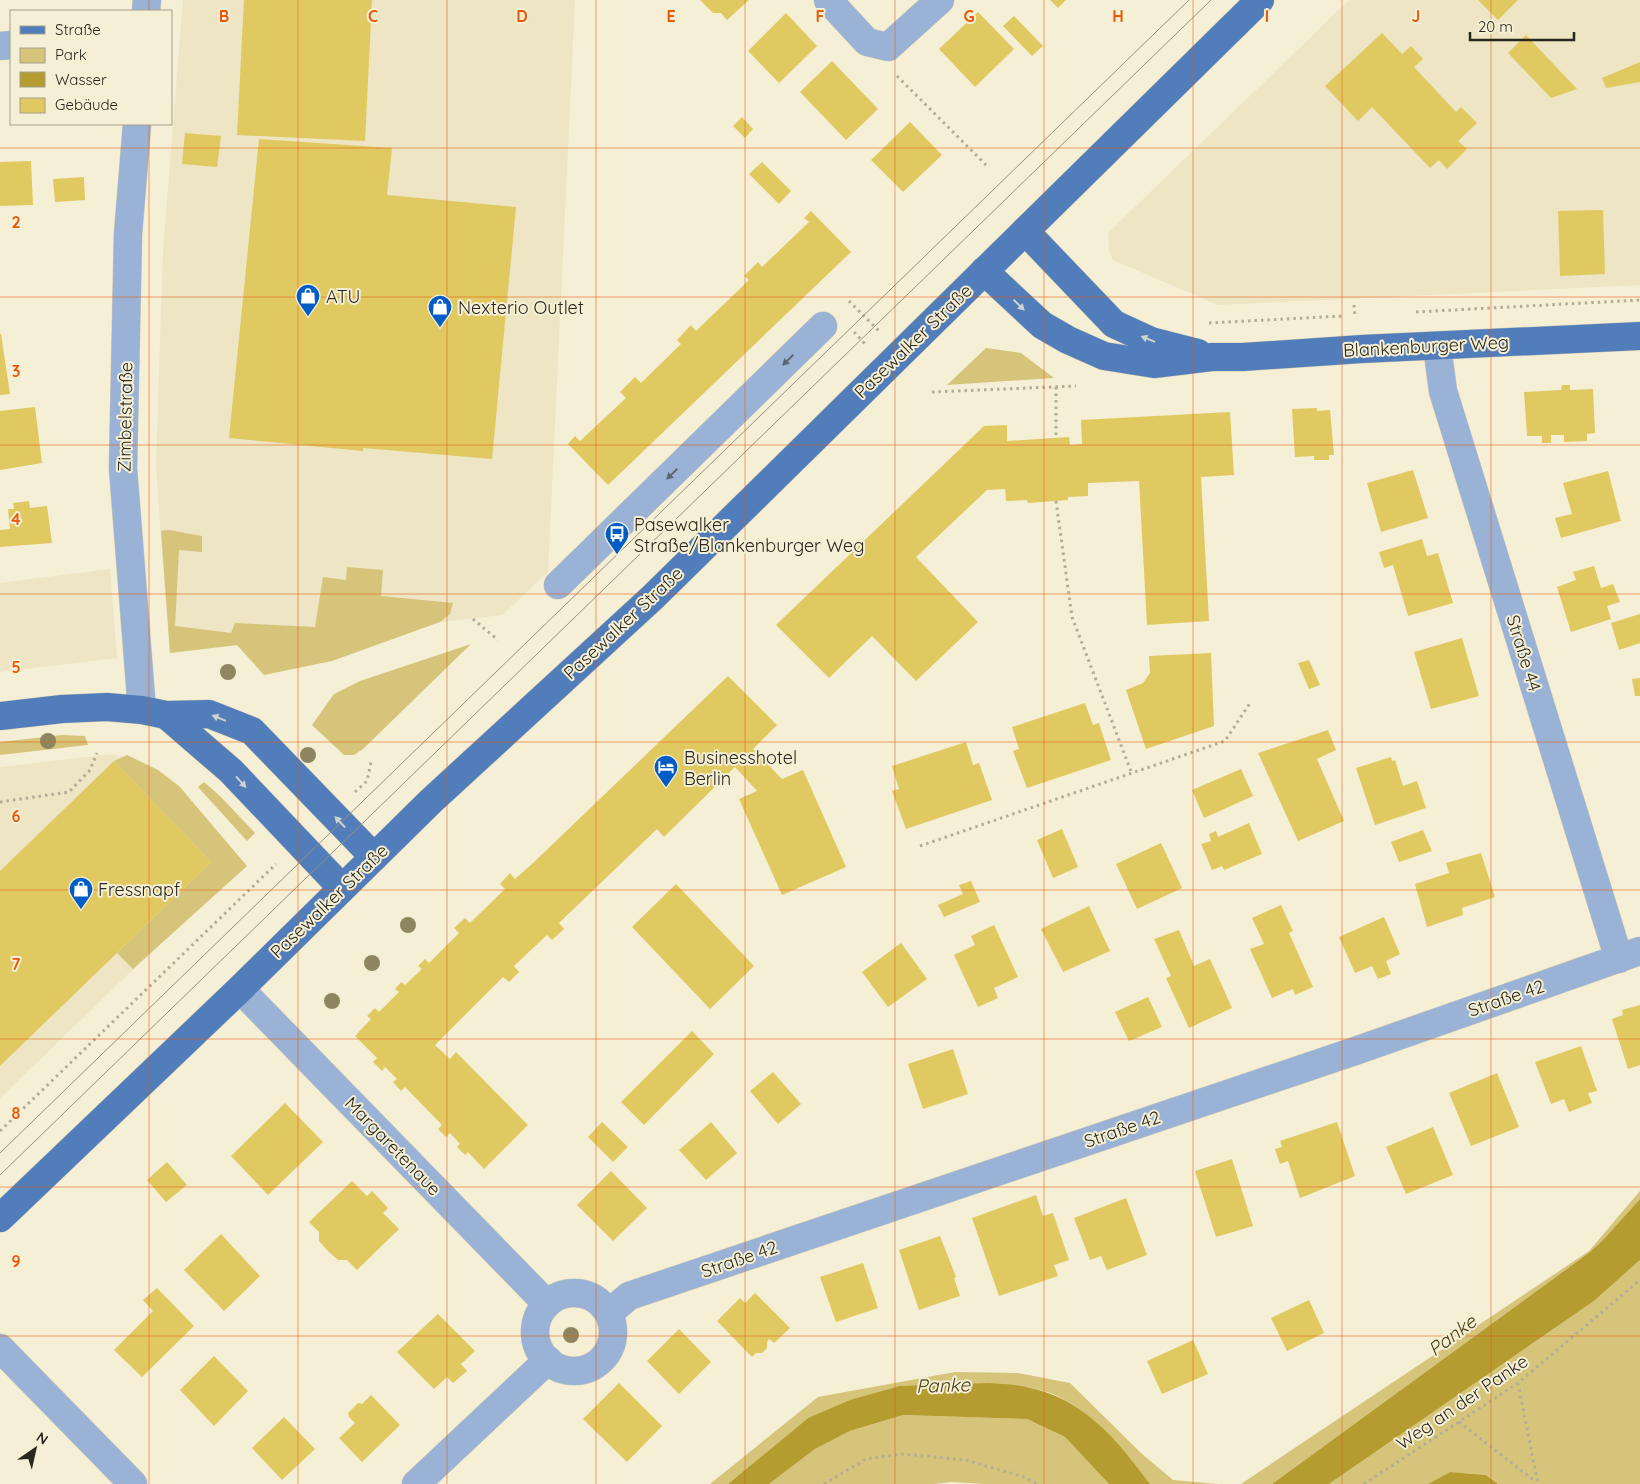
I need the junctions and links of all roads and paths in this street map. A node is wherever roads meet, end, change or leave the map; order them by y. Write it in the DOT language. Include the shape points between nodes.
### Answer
graph roads {
  1 [pos="828,0"];
  2 [pos="940,0"];
  3 [pos="1260,0"];
  4 [pos="867,42"];
  5 [pos="137,125"];
  6 [pos="986,165"];
  7 [pos="1025,231"];
  8 [pos="984,271"];
  9 [pos="1640,300"];
  10 [pos="849,301"];
  11 [pos="1413,312"];
  12 [pos="1355,315"];
  13 [pos="1206,323"];
  14 [pos="823,326"];
  15 [pos="850,328"];
  16 [pos="1640,336"];
  17 [pos="1437,346"];
  18 [pos="1212,357"];
  19 [pos="893,360"];
  20 [pos="1076,386"];
  21 [pos="1056,387"];
  22 [pos="932,392"];
  23 [pos="1056,438"];
  24 [pos="1056,501"];
  25 [pos="558,585"];
  26 [pos="473,619"];
  27 [pos="498,640"];
  28 [pos="1250,703"];
  29 [pos="154,712"];
  30 [pos="0,716"];
  31 [pos="97,753"];
  32 [pos="371,762"];
  33 [pos="1132,774"];
  34 [pos="367,781"];
  35 [pos="0,802"];
  36 [pos="920,846"];
  37 [pos="374,857"];
  38 [pos="250,888"];
  39 [pos="342,888"];
  40 [pos="1629,955"];
  41 [pos="240,989"];
  42 [pos="0,1131"];
  43 [pos="0,1218"];
  44 [pos="1640,1280"];
  45 [pos="547,1304"];
  46 [pos="608,1313"];
  47 [pos="0,1348"];
  48 [pos="548,1360"];
  49 [pos="1518,1383"];
  50 [pos="1459,1422"];
  51 [pos="1537,1483"];
  52 [pos="133,1484"];
  53 [pos="416,1484"];
  54 [pos="824,1484"];
  55 [pos="1038,1484"];
  56 [pos="1364,1484"];
  1 -- 4 [label="street"];
  2 -- 4 [label="street" via="888,47"];
  3 -- 7 [label="main road, Pasewalker Straße"];
  4 -- 6 [label="path"];
  5 -- 29 [label="street, Zimbelstraße" via="128,234 123,468"];
  7 -- 8 [label="main road, Pasewalker Straße"];
  18 -- 7 [label="main road, Blankenburger Weg, one-way" via="1152,341 1114,324"];
  8 -- 18 [label="main road, Blankenburger Weg, one-way" via="1042,325 1104,356 1154,364"];
  8 -- 19 [label="main road, Pasewalker Straße"];
  9 -- 11 [label="path"];
  10 -- 19 [label="path"];
  12 -- 13 [label="path"];
  14 -- 25 [label="street, one-way"];
  15 -- 19 [label="path"];
  16 -- 17 [label="main road, Blankenburger Weg"];
  17 -- 18 [label="main road, Blankenburger Weg"];
  17 -- 40 [label="street, Straße 44" via="1444,391"];
  19 -- 37 [label="main road, Pasewalker Straße" via="653,597"];
  20 -- 21 [label="path"];
  21 -- 22 [label="path"];
  21 -- 23 [label="path"];
  24 -- 33 [label="path" via="1072,616"];
  26 -- 27 [label="path"];
  28 -- 33 [label="path" via="1225,741"];
  29 -- 30 [label="main road" via="107,707"];
  37 -- 29 [label="main road, one-way" via="252,731 209,714"];
  29 -- 39 [label="main road, one-way" via="231,771"];
  31 -- 35 [label="path" via="90,770 69,792"];
  32 -- 34 [label="path"];
  33 -- 36 [label="path"];
  37 -- 39 [label="main road, Pasewalker Straße"];
  38 -- 42 [label="path"];
  39 -- 41 [label="main road, Pasewalker Straße"];
  40 -- 46 [label="street, Straße 42" via="630,1296"];
  41 -- 43 [label="main road, Pasewalker Straße"];
  41 -- 45 [label="street, Margaretenaue"];
  44 -- 49 [label="path, Weg an der Panke"];
  45 -- 46 [label="street" via="568,1293 580,1293 602,1303"];
  45 -- 48 [label="street" via="536,1326 536,1338"];
  46 -- 48 [label="street" via="613,1324 613,1336 603,1358 582,1370 558,1367"];
  47 -- 52 [label="street"];
  48 -- 53 [label="street"];
  49 -- 50 [label="path, Weg an der Panke"];
  49 -- 51 [label="path"];
  50 -- 51 [label="path"];
  50 -- 56 [label="path, Weg an der Panke"];
  54 -- 55 [label="path" via="866,1459 903,1454 966,1460"];
}
